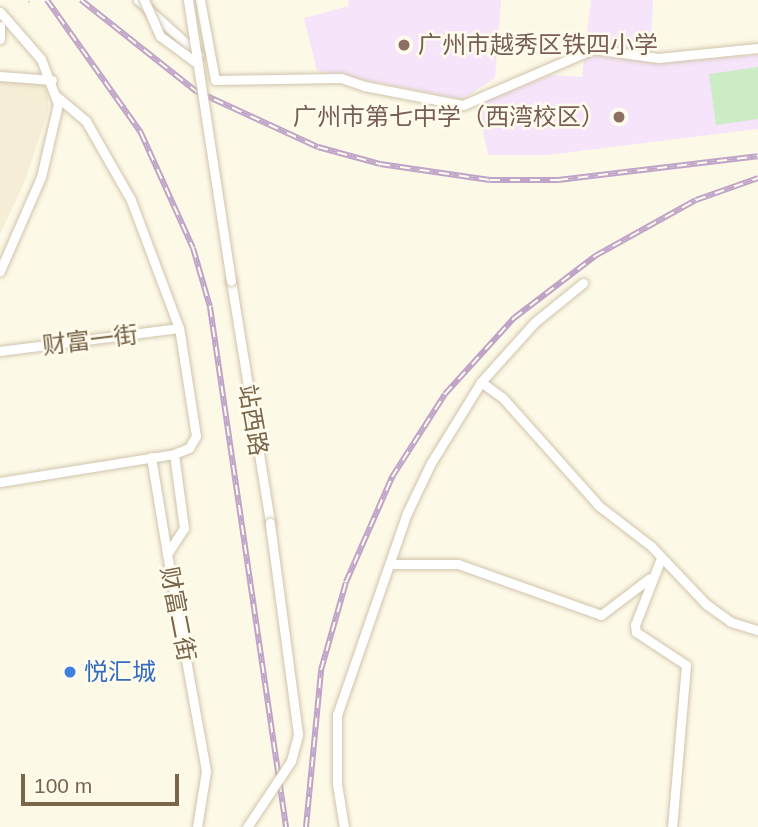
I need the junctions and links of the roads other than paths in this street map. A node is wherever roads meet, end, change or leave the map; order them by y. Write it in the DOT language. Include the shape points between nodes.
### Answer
graph roads {
  1 [pos="138,0"];
  2 [pos="144,0"];
  3 [pos="188,0"];
  4 [pos="200,0"];
  5 [pos="0,12"];
  6 [pos="0,26"];
  7 [pos="0,38"];
  8 [pos="758,48"];
  9 [pos="198,64"];
  10 [pos="212,66"];
  11 [pos="0,76"];
  12 [pos="52,80"];
  13 [pos="56,96"];
  14 [pos="0,271"];
  15 [pos="583,283"];
  16 [pos="179,328"];
  17 [pos="0,351"];
  18 [pos="481,382"];
  19 [pos="174,454"];
  20 [pos="151,457"];
  21 [pos="0,482"];
  22 [pos="167,554"];
  23 [pos="661,558"];
  24 [pos="390,564"];
  25 [pos="650,577"];
  26 [pos="758,630"];
  27 [pos="197,827"];
  28 [pos="247,827"];
  29 [pos="344,827"];
  30 [pos="672,827"];
  1 -- 10 [label="street"];
  2 -- 9 [label="street, bridge" via="160,36"];
  3 -- 9 [label="street, 站西路, bridge"];
  4 -- 10 [label="street"];
  5 -- 12 [label="street" via="25,38"];
  6 -- 7 [label="street"];
  8 -- 10 [label="street" via="658,58 593,49 463,105 341,78 224,83 215,80"];
  9 -- 28 [label="street, 站西路, bridge" via="298,734 291,761"];
  11 -- 12 [label="street"];
  12 -- 13 [label="street"];
  13 -- 14 [label="street" via="57,119 44,166"];
  13 -- 16 [label="street" via="86,121 131,200"];
  15 -- 18 [label="street" via="535,322"];
  16 -- 17 [label="street, 财富一街"];
  16 -- 19 [label="street" via="196,436 189,448"];
  18 -- 23 [label="street" via="502,397 599,506"];
  18 -- 24 [label="street" via="431,463"];
  19 -- 20 [label="street"];
  19 -- 22 [label="street, 财富二街" via="184,528"];
  20 -- 21 [label="street"];
  20 -- 22 [label="street"];
  22 -- 27 [label="street, 财富二街" via="206,771"];
  23 -- 25 [label="street"];
  23 -- 26 [label="street" via="706,604 731,622"];
  24 -- 25 [label="street" via="458,564 601,615"];
  24 -- 29 [label="street" via="337,715 337,784"];
  25 -- 30 [label="street" via="636,632 686,665 687,675"];
}
